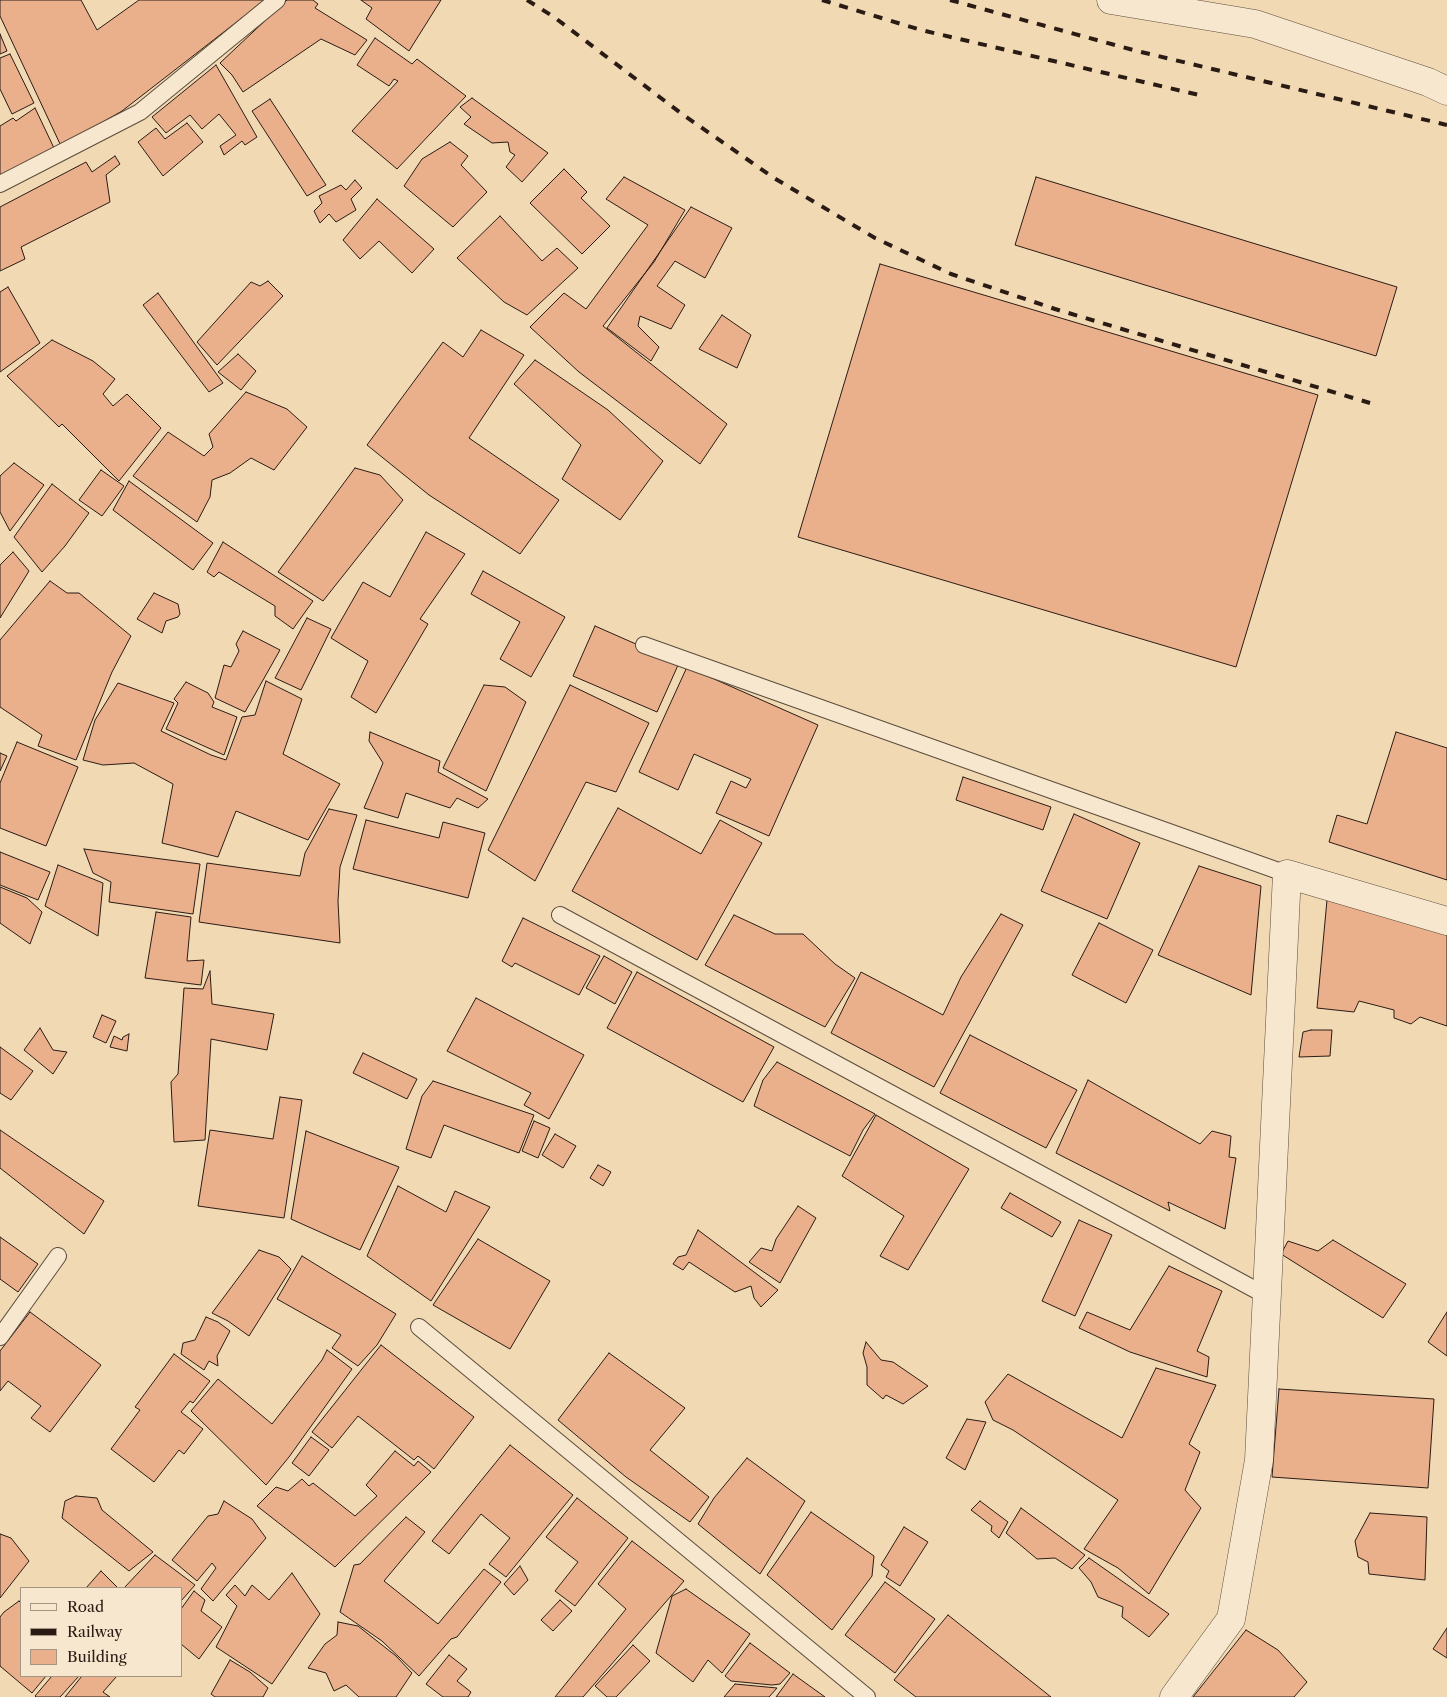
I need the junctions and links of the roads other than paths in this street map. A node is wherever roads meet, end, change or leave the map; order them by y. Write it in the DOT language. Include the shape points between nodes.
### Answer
graph roads {
  1 [pos="277,0"];
  2 [pos="1111,0"];
  3 [pos="1447,91"];
  4 [pos="0,184"];
  5 [pos="644,645"];
  6 [pos="1287,874"];
  7 [pos="560,915"];
  8 [pos="1447,920"];
  9 [pos="58,1256"];
  10 [pos="1267,1296"];
  11 [pos="419,1327"];
  12 [pos="0,1337"];
  13 [pos="867,1697"];
  14 [pos="1174,1697"];
  1 -- 4 [label="lane" via="140,112"];
  2 -- 3 [label="street" via="1255,24"];
  5 -- 6 [label="lane"];
  6 -- 8 [label="street"];
  6 -- 10 [label="street"];
  7 -- 10 [label="lane"];
  9 -- 12 [label="lane"];
  10 -- 14 [label="street" via="1258,1460 1231,1619"];
  11 -- 13 [label="lane"];
}
